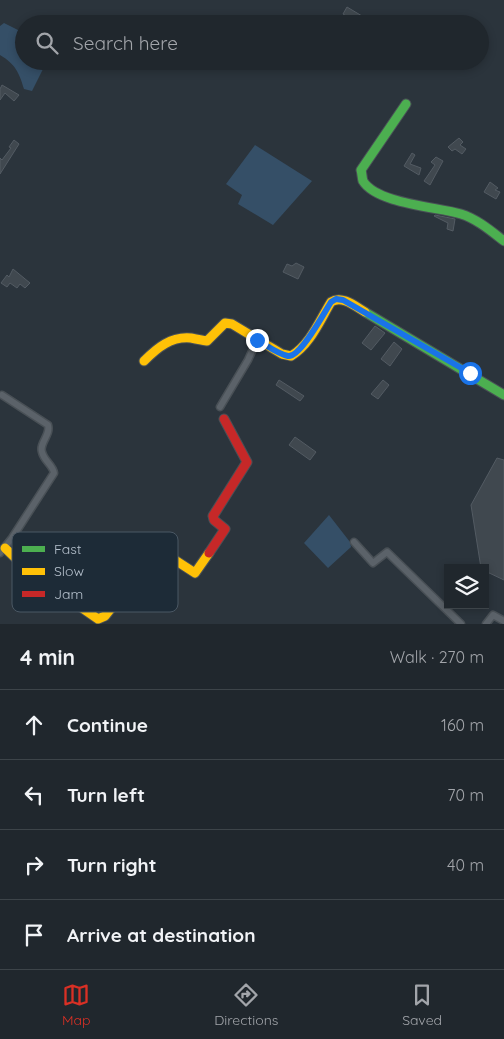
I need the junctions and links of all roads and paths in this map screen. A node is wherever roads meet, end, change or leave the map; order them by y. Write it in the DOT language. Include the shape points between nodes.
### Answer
graph roads {
  1 [pos="406,104"];
  2 [pos="504,241"];
  3 [pos="257,340"];
  4 [pos="144,361"];
  5 [pos="2,395"];
  6 [pos="504,395"];
  7 [pos="220,407"];
  8 [pos="224,418"];
  9 [pos="16,532"];
  10 [pos="12,538"];
  11 [pos="354,542"];
  12 [pos="2,550"];
  13 [pos="12,558"];
  14 [pos="178,562"];
  15 [pos="88,612"];
  16 [pos="108,612"];
  17 [pos="504,621"];
  18 [pos="461,624"];
  19 [pos="486,624"];
  1 -- 2 [label="street" via="361,170 364,183 377,193 409,204 463,214"];
  3 -- 4 [label="street" via="236,326 225,323 207,341 188,338 168,341"];
  3 -- 6 [label="street" via="288,356 294,355 331,302 343,300"];
  3 -- 7 [label="street"];
  5 -- 9 [label="street" via="48,425 42,452 54,469"];
  8 -- 14 [label="street" via="247,462 214,516 214,520 225,529 195,573"];
  10 -- 12 [label="street"];
  11 -- 18 [label="street" via="372,563 387,552"];
  12 -- 13 [label="street"];
  15 -- 16 [label="street" via="98,619"];
  17 -- 19 [label="street" via="493,615"];
}
